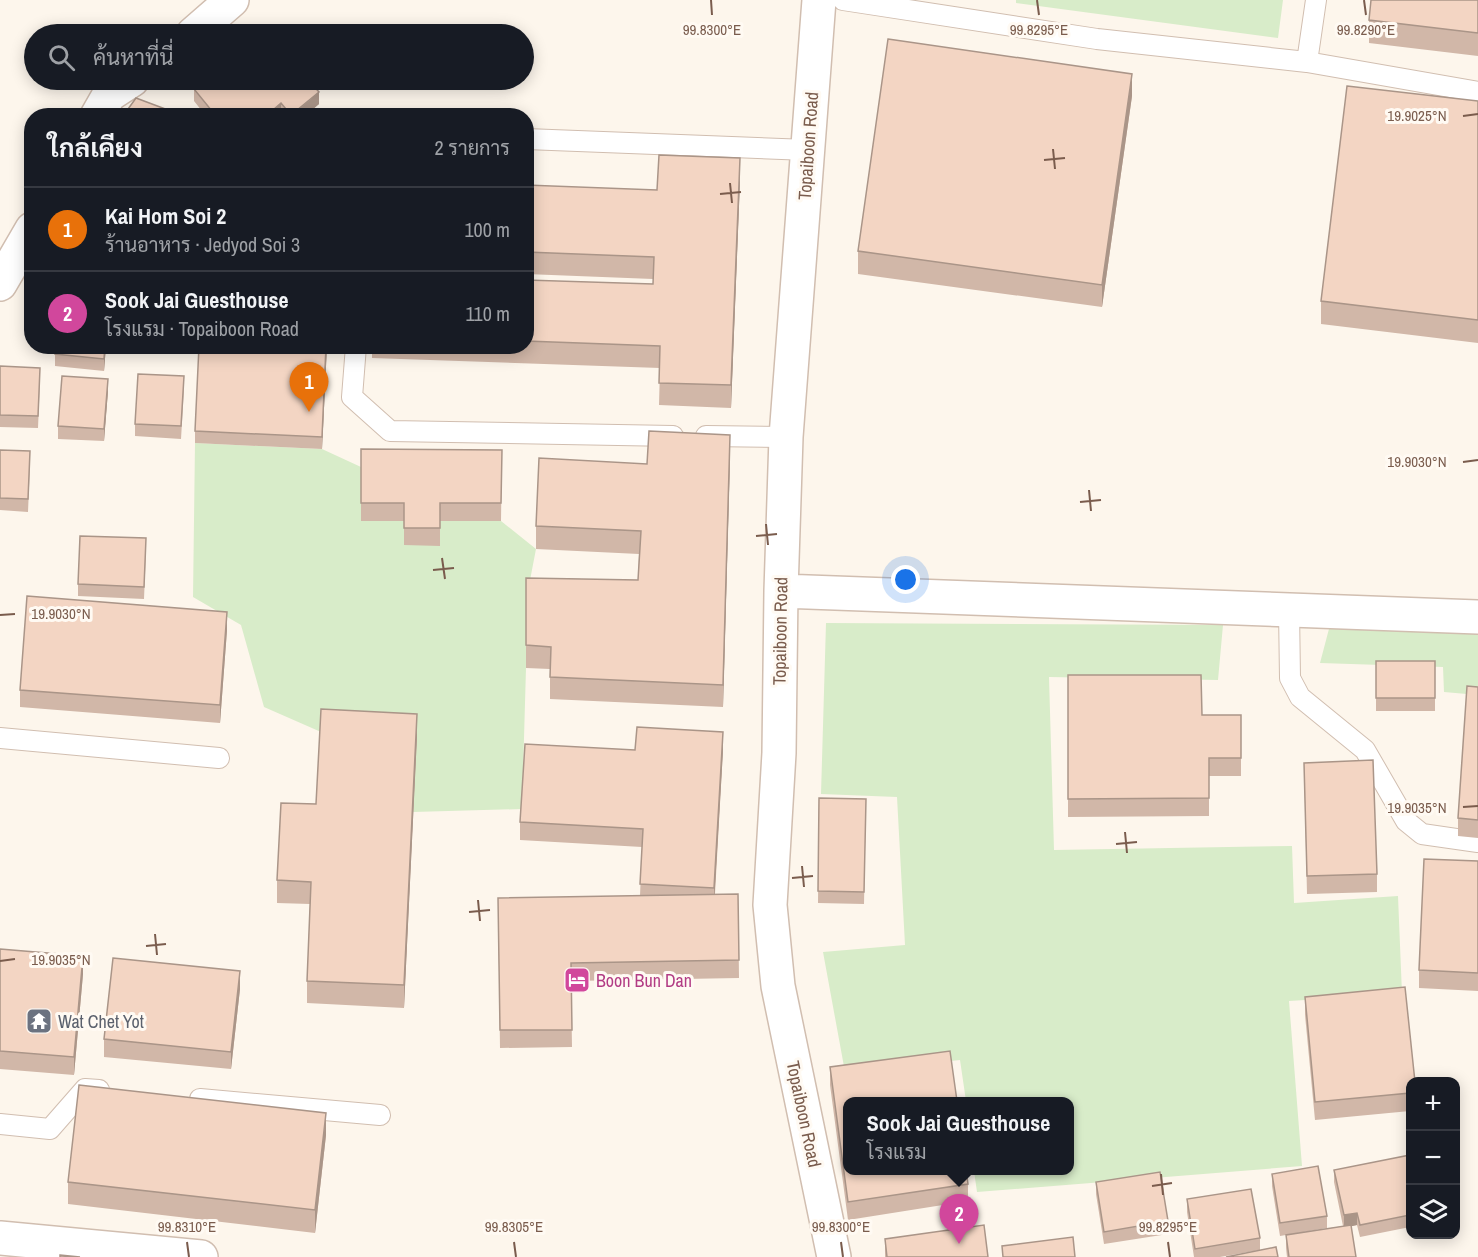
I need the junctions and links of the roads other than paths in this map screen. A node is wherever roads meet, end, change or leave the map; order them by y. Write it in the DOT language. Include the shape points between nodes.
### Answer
graph roads {
  1 [pos="232,0"];
  2 [pos="819,0"];
  3 [pos="843,0"];
  4 [pos="1316,0"];
  5 [pos="204,24"];
  6 [pos="1308,62"];
  7 [pos="117,90"];
  8 [pos="1478,92"];
  9 [pos="102,108"];
  10 [pos="534,139"];
  11 [pos="808,150"];
  12 [pos="24,243"];
  13 [pos="0,284"];
  14 [pos="355,354"];
  15 [pos="786,437"];
  16 [pos="780,591"];
  17 [pos="1289,610"];
  18 [pos="1478,617"];
  19 [pos="0,738"];
  20 [pos="219,758"];
  21 [pos="1478,842"];
  22 [pos="120,1092"];
  23 [pos="179,1097"];
  24 [pos="380,1115"];
  25 [pos="0,1124"];
  26 [pos="0,1238"];
  27 [pos="201,1257"];
  28 [pos="834,1257"];
  1 -- 5 [label="street"];
  2 -- 11 [label="street, Topaiboon Road"];
  3 -- 6 [label="lane" via="1097,39"];
  4 -- 6 [label="lane"];
  6 -- 8 [label="lane"];
  7 -- 9 [label="street"];
  10 -- 11 [label="lane"];
  11 -- 15 [label="street, Topaiboon Road"];
  12 -- 13 [label="street"];
  14 -- 15 [label="lane" via="352,397 390,431"];
  15 -- 16 [label="street, Topaiboon Road"];
  16 -- 17 [label="street"];
  16 -- 28 [label="street, Topaiboon Road" via="779,753 770,905 778,986"];
  17 -- 18 [label="street"];
  17 -- 21 [label="lane" via="1290,678 1300,697 1365,750 1406,821 1422,834"];
  19 -- 20 [label="lane"];
  22 -- 25 [label="lane" via="85,1089 50,1129"];
  23 -- 24 [label="lane"];
  26 -- 27 [label="street"];
}
